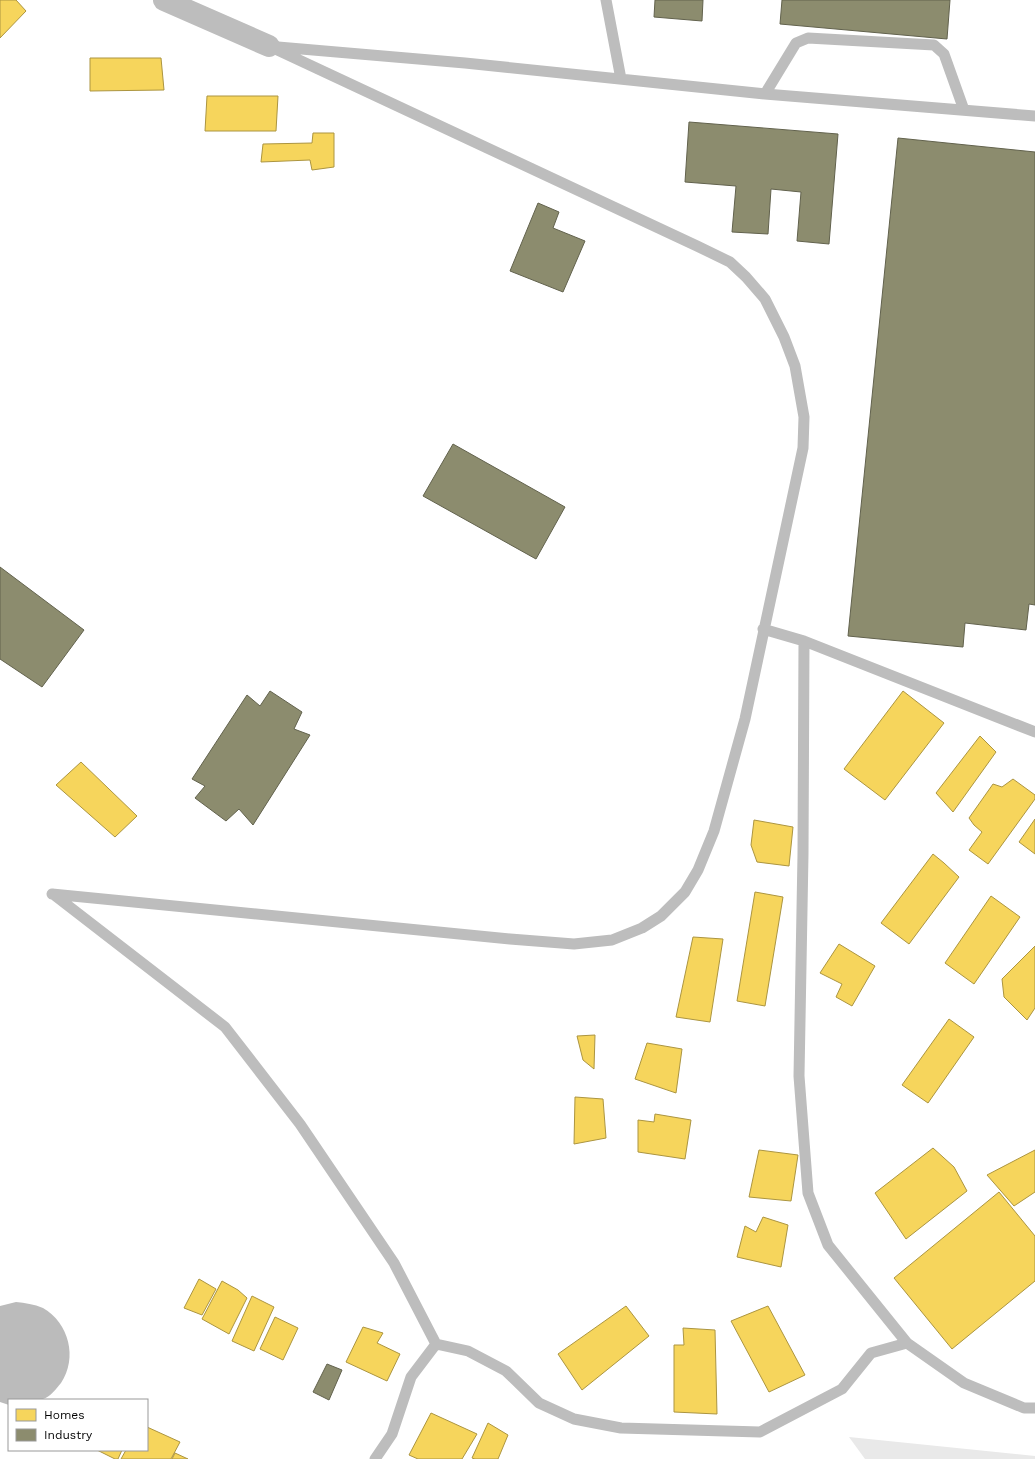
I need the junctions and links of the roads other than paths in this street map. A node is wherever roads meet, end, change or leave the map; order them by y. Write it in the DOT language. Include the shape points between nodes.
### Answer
graph roads {
  1 [pos="164,0"];
  2 [pos="606,0"];
  3 [pos="269,46"];
  4 [pos="621,80"];
  5 [pos="765,94"];
  6 [pos="964,110"];
  7 [pos="1035,116"];
  8 [pos="763,629"];
  9 [pos="804,641"];
  10 [pos="1035,732"];
  11 [pos="907,1343"];
  12 [pos="436,1344"];
  13 [pos="1035,1408"];
  14 [pos="375,1459"];
  1 -- 3 [label="street"];
  2 -- 4 [label="lane"];
  3 -- 4 [label="lane"];
  3 -- 8 [label="lane" via="697,246 730,262 746,277 764,299 784,337 795,366 804,417 802,448"];
  4 -- 5 [label="lane"];
  5 -- 6 [label="lane"];
  5 -- 6 [label="lane" via="796,43 808,38 934,45 944,54"];
  6 -- 7 [label="lane"];
  8 -- 9 [label="lane"];
  8 -- 12 [label="lane" via="745,719 714,831 698,870 685,892 661,916 642,928 612,940 574,944 510,940 52,894 225,1027 300,1124 394,1262"];
  9 -- 10 [label="lane"];
  9 -- 11 [label="lane" via="799,1076 808,1193 828,1245"];
  11 -- 12 [label="lane" via="871,1353 842,1389 760,1432 621,1428 574,1419 539,1403 506,1370 468,1351"];
  11 -- 13 [label="lane" via="964,1383 1024,1408"];
  12 -- 14 [label="lane" via="411,1377 392,1434"];
}
